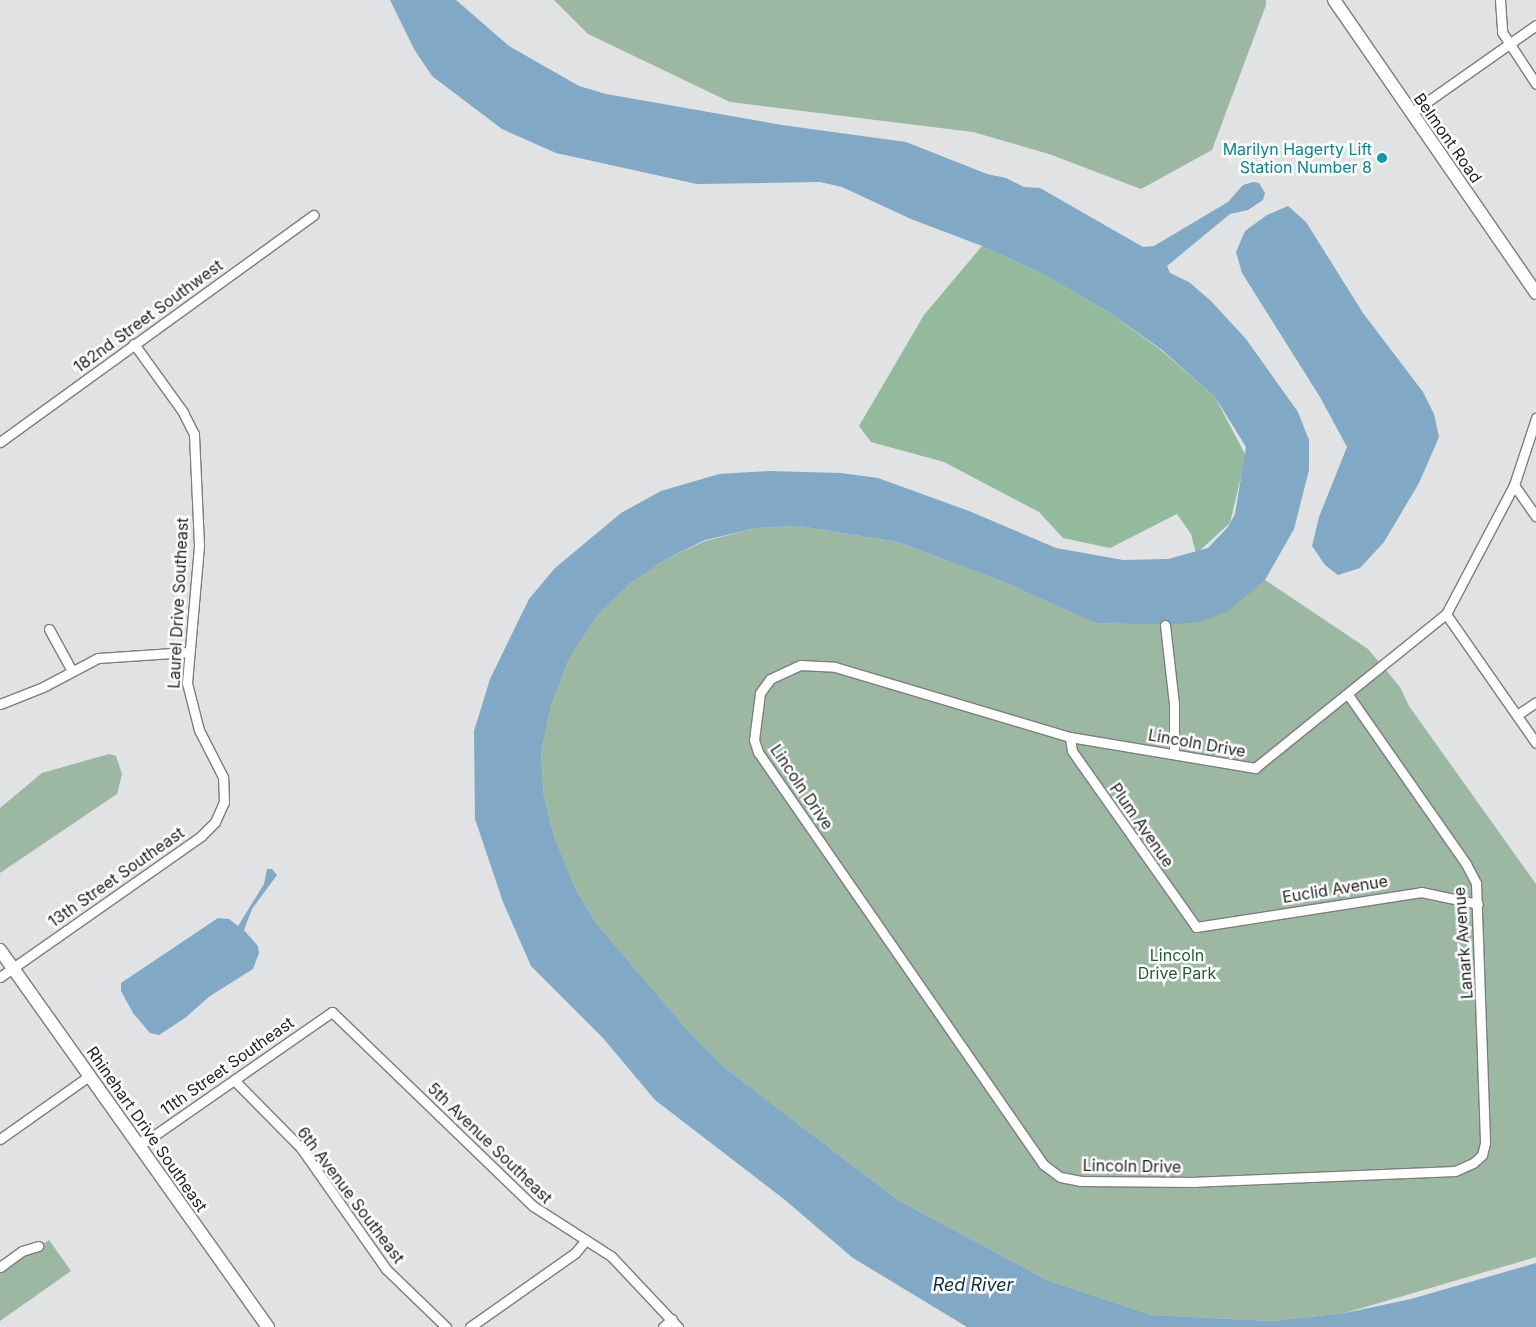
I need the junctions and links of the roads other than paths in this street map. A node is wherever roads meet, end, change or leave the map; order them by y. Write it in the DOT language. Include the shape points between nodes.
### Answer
graph roads {
  1 [pos="1334,0"];
  2 [pos="1500,0"];
  3 [pos="1536,25"];
  4 [pos="1509,46"];
  5 [pos="1536,84"];
  6 [pos="1412,113"];
  7 [pos="314,214"];
  8 [pos="1536,293"];
  9 [pos="134,344"];
  10 [pos="1536,418"];
  11 [pos="0,442"];
  12 [pos="1514,485"];
  13 [pos="1536,516"];
  14 [pos="1446,614"];
  15 [pos="1165,625"];
  16 [pos="49,628"];
  17 [pos="188,652"];
  18 [pos="72,670"];
  19 [pos="1348,696"];
  20 [pos="1536,702"];
  21 [pos="0,704"];
  22 [pos="1517,716"];
  23 [pos="1070,737"];
  24 [pos="1536,743"];
  25 [pos="1174,754"];
  26 [pos="225,785"];
  27 [pos="1478,904"];
  28 [pos="1196,927"];
  29 [pos="0,950"];
  30 [pos="13,968"];
  31 [pos="0,977"];
  32 [pos="332,1012"];
  33 [pos="89,1076"];
  34 [pos="234,1080"];
  35 [pos="0,1140"];
  36 [pos="139,1146"];
  37 [pos="1473,1163"];
  38 [pos="586,1240"];
  39 [pos="38,1246"];
  40 [pos="0,1267"];
  41 [pos="672,1320"];
  42 [pos="268,1327"];
  43 [pos="446,1327"];
  44 [pos="470,1327"];
  45 [pos="663,1327"];
  46 [pos="678,1327"];
  1 -- 6 [label="street, Belmont Road"];
  2 -- 4 [label="street" via="1502,32"];
  3 -- 4 [label="street"];
  4 -- 5 [label="street"];
  4 -- 6 [label="street"];
  6 -- 8 [label="street, Belmont Road"];
  7 -- 9 [label="street, 182nd Street Southwest"];
  9 -- 11 [label="street, 182nd Street Southwest"];
  9 -- 17 [label="street, Laurel Drive Southeast" via="183,412 194,434 199,545"];
  10 -- 12 [label="street, Lincoln Drive"];
  12 -- 13 [label="street"];
  12 -- 14 [label="street, Lincoln Drive"];
  14 -- 19 [label="street, Lincoln Drive"];
  14 -- 22 [label="street"];
  15 -- 25 [label="street" via="1174,704"];
  16 -- 18 [label="street"];
  17 -- 18 [label="street" via="98,658"];
  17 -- 26 [label="street, Laurel Drive Southeast" via="187,683 192,712"];
  18 -- 21 [label="street" via="43,687"];
  19 -- 25 [label="street, Lincoln Drive" via="1255,768"];
  19 -- 27 [label="street, Lanark Avenue" via="1466,864 1476,883"];
  20 -- 22 [label="street"];
  22 -- 24 [label="street"];
  23 -- 25 [label="street, Lincoln Drive"];
  23 -- 28 [label="street, Plum Avenue" via="1072,751"];
  23 -- 37 [label="street, Lincoln Drive" via="835,667 800,665 770,679 760,693 754,740 758,752 1043,1164 1060,1177 1081,1181 1196,1182 1426,1174 1454,1171"];
  26 -- 30 [label="street, 13th Street Southeast" via="221,811 208,830"];
  27 -- 28 [label="street, Euclid Avenue" via="1421,892"];
  27 -- 37 [label="street, Lanark Avenue" via="1485,1143 1482,1155"];
  29 -- 30 [label="street, Rhinehart Drive Southeast"];
  30 -- 31 [label="street, 13th Street Southeast"];
  30 -- 33 [label="street, Rhinehart Drive Southeast"];
  32 -- 34 [label="street, 11th Street Southeast"];
  32 -- 38 [label="street, 5th Avenue Southeast" via="533,1206"];
  33 -- 35 [label="street"];
  33 -- 36 [label="street, Rhinehart Drive Southeast"];
  34 -- 36 [label="street, 11th Street Southeast"];
  34 -- 43 [label="street, 6th Avenue Southeast" via="301,1148 386,1269"];
  36 -- 42 [label="street, Rhinehart Drive Southeast"];
  38 -- 41 [label="street, 5th Avenue Southeast" via="611,1256"];
  38 -- 44 [label="street" via="575,1253"];
  39 -- 40 [label="street" via="22,1251"];
  41 -- 45 [label="street"];
  41 -- 46 [label="street, 5th Avenue Southeast"];
}
